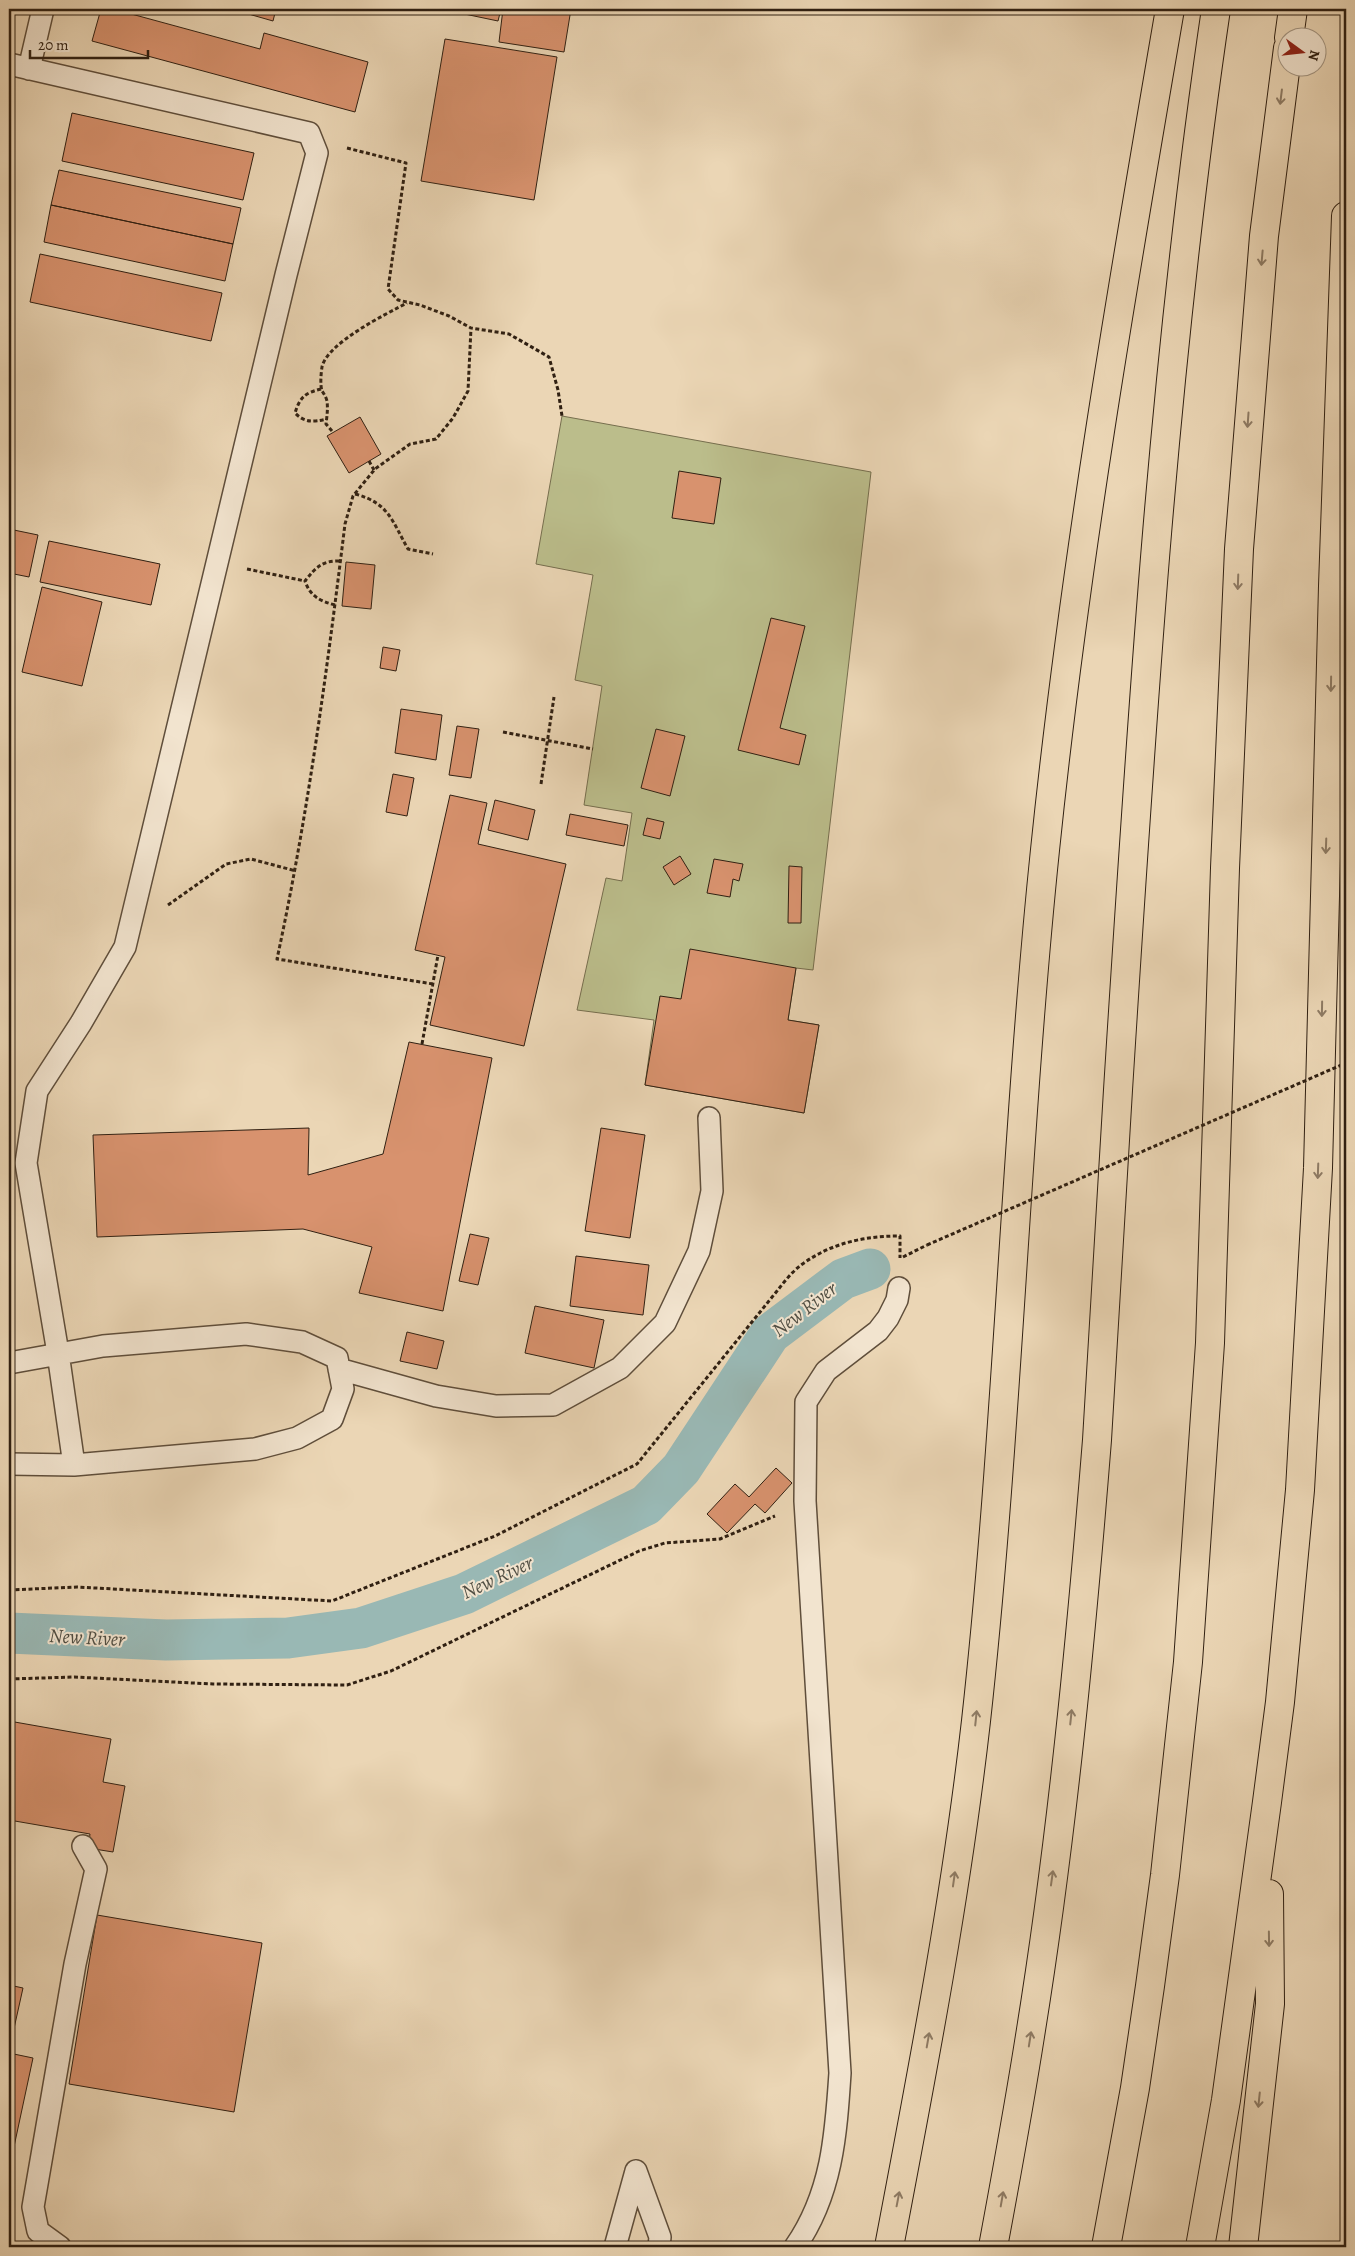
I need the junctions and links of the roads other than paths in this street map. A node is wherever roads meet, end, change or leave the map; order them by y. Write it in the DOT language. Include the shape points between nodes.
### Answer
graph roads {
  1 [pos="43,9"];
  2 [pos="1170,9"];
  3 [pos="1216,9"];
  4 [pos="1294,9"];
  5 [pos="1291,28"];
  6 [pos="9,64"];
  7 [pos="30,69"];
  8 [pos="1284,78"];
  9 [pos="1346,216"];
  10 [pos="709,1118"];
  11 [pos="899,1288"];
  12 [pos="58,1353"];
  13 [pos="9,1363"];
  14 [pos="339,1369"];
  15 [pos="9,1464"];
  16 [pos="74,1465"];
  17 [pos="1267,1802"];
  18 [pos="83,1846"];
  19 [pos="60,2247"];
  20 [pos="615,2247"];
  21 [pos="659,2247"];
  22 [pos="795,2247"];
  23 [pos="889,2247"];
  24 [pos="994,2247"];
  25 [pos="1106,2247"];
  26 [pos="1200,2247"];
  27 [pos="1243,2247"];
  1 -- 7 [label="lane"];
  23 -- 2 [label="highway, one-way" via="939,1978 975,1724 1000,1458 1033,982 1062,696 1132,232"];
  24 -- 3 [label="highway, one-way" via="1031,2034 1070,1727 1097,1439 1130,911 1162,483 1193,180"];
  4 -- 5 [label="highway"];
  6 -- 7 [label="lane"];
  7 -- 12 [label="lane" via="308,133 317,153 125,947 37,1091 26,1163"];
  8 -- 25 [label="highway, one-way" via="1264,236 1239,549 1210,1343 1188,1662 1171,1828 1151,1976 1135,2088"];
  9 -- 17 [label="highway, one-way" via="1313,1278 1300,1490"];
  10 -- 14 [label="lane" via="712,1191 698,1251 666,1324 620,1368 553,1405 506,1406 436,1396"];
  11 -- 22 [label="lane" via="897,1300 878,1331 826,1371 806,1402 805,1501 840,2073 836,2140 825,2186"];
  12 -- 13 [label="lane"];
  12 -- 14 [label="lane" via="246,1334 302,1342 337,1358"];
  12 -- 16 [label="lane"];
  14 -- 16 [label="lane" via="343,1389 332,1418 297,1438 255,1448"];
  15 -- 16 [label="lane"];
  17 -- 26 [label="highway" via="1226,2100"];
  17 -- 27 [label="highway, one-way" via="1270,2004"];
  18 -- 19 [label="lane" via="96,1869 75,1964 32,2207 38,2231"];
  20 -- 21 [label="lane" via="636,2171 660,2237"];
}
